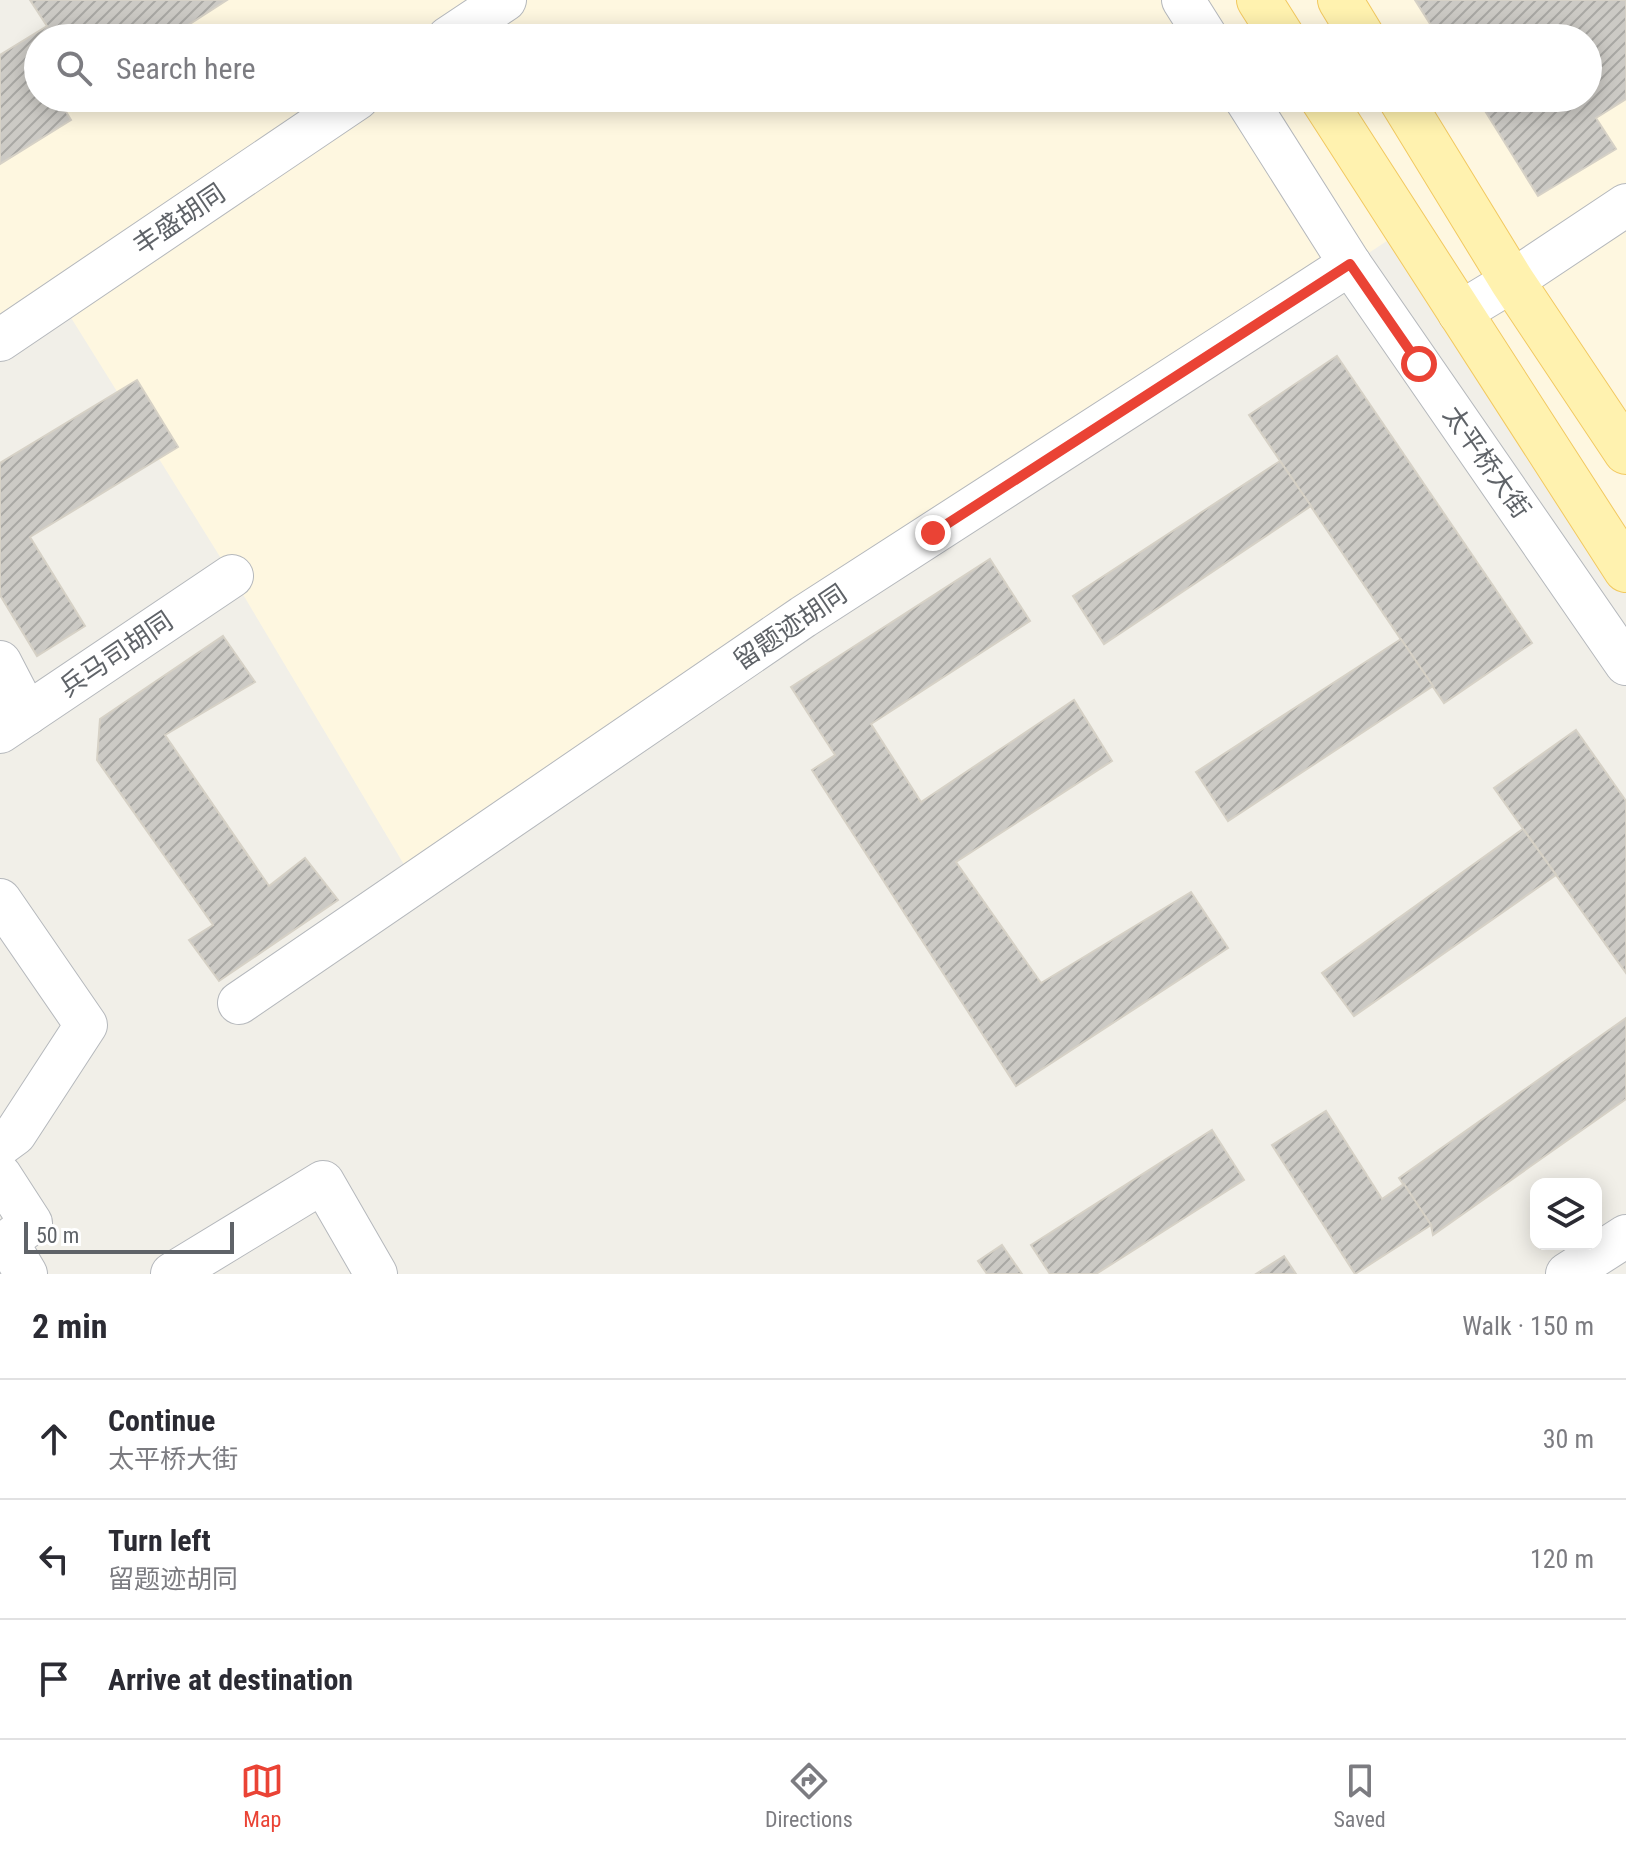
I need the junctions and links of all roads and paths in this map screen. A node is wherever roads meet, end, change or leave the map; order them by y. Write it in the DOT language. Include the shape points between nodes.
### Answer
graph roads {
  1 [pos="505,0"];
  2 [pos="1183,0"];
  3 [pos="1259,0"];
  4 [pos="1340,0"];
  5 [pos="469,24"];
  6 [pos="1198,24"];
  7 [pos="1274,24"];
  8 [pos="1355,24"];
  9 [pos="337,112"];
  10 [pos="1254,112"];
  11 [pos="1331,112"];
  12 [pos="1409,112"];
  13 [pos="1626,205"];
  14 [pos="1350,264"];
  15 [pos="1512,281"];
  16 [pos="1459,313"];
  17 [pos="0,340"];
  18 [pos="1626,452"];
  19 [pos="1626,570"];
  20 [pos="232,576"];
  21 [pos="0,662"];
  22 [pos="1626,664"];
  23 [pos="14,723"];
  24 [pos="0,900"];
  25 [pos="239,1003"];
  26 [pos="0,1145"];
  27 [pos="0,1175"];
  28 [pos="1626,1236"];
  29 [pos="11,1254"];
  30 [pos="172,1274"];
  31 [pos="376,1274"];
  32 [pos="1567,1274"];
  1 -- 5 [label="street"];
  2 -- 6 [label="street"];
  3 -- 7 [label="main road"];
  4 -- 8 [label="main road"];
  9 -- 17 [label="street, 丰盛胡同"];
  10 -- 14 [label="street, 太平桥大街"];
  11 -- 16 [label="main road"];
  12 -- 15 [label="main road"];
  13 -- 15 [label="street"];
  14 -- 22 [label="street, 太平桥大街"];
  14 -- 25 [label="street, 留题迹胡同" via="803,617"];
  15 -- 16 [label="street"];
  15 -- 18 [label="main road"];
  16 -- 19 [label="main road"];
  20 -- 23 [label="street, 兵马司胡同"];
  21 -- 23 [label="street"];
  24 -- 26 [label="street" via="86,1025 15,1134"];
  27 -- 29 [label="street" via="31,1223"];
  28 -- 32 [label="street"];
  30 -- 31 [label="street" via="323,1182"];
}
